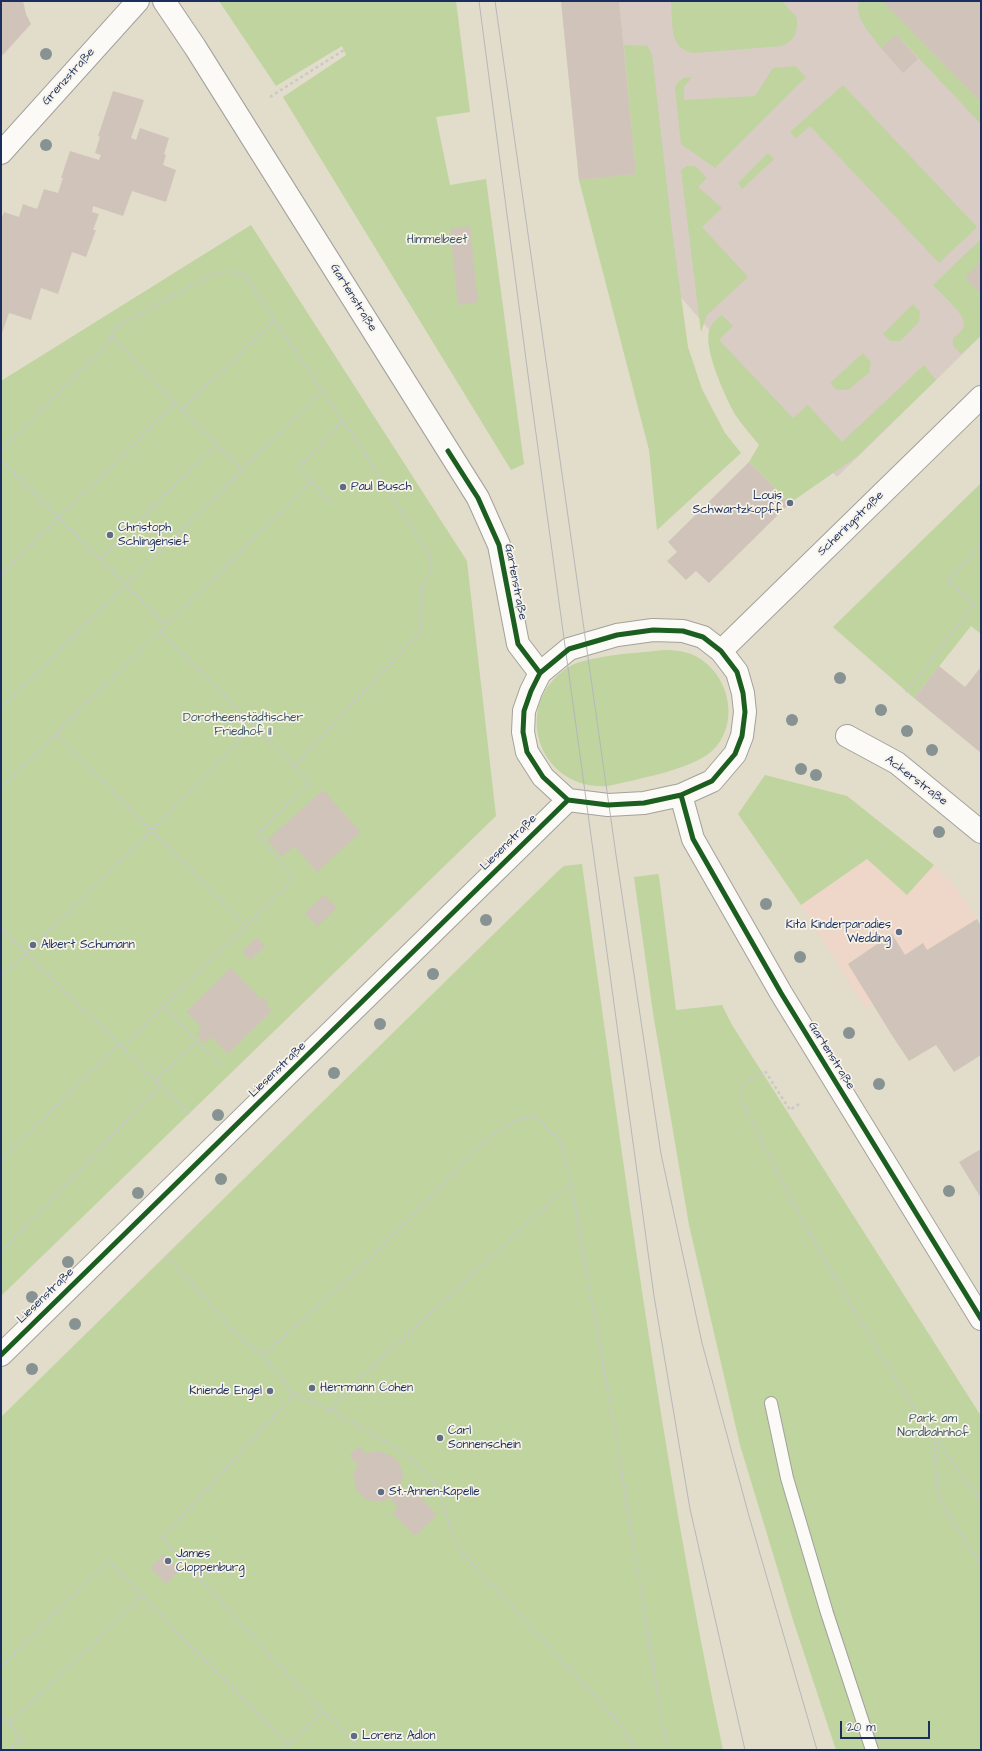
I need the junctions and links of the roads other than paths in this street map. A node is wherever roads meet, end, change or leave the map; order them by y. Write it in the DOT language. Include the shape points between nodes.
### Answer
graph roads {
  1 [pos="138,1"];
  2 [pos="164,1"];
  3 [pos="1,153"];
  4 [pos="981,397"];
  5 [pos="721,651"];
  6 [pos="540,673"];
  7 [pos="848,736"];
  8 [pos="681,795"];
  9 [pos="568,800"];
  10 [pos="981,832"];
  11 [pos="981,1319"];
  12 [pos="1,1355"];
  13 [pos="771,1403"];
  14 [pos="872,1750"];
  1 -- 3 [label="street, Grenzstraße"];
  2 -- 6 [label="street, Gartenstraße" via="195,46 478,498 499,545 518,644"];
  4 -- 5 [label="street, Scheringstraße"];
  5 -- 6 [label="street" via="703,637 683,631 653,630 617,635 569,649"];
  5 -- 8 [label="street" via="737,672 743,693 742,736 735,754 712,780"];
  6 -- 9 [label="street" via="524,711 523,732 527,752 543,777"];
  7 -- 10 [label="street, Ackerstraße" via="897,763"];
  8 -- 9 [label="street" via="644,803 608,804"];
  8 -- 11 [label="street, Gartenstraße" via="693,840 781,993"];
  9 -- 12 [label="street, Liesenstraße"];
  13 -- 14 [label="lane" via="790,1486 827,1613"];
}
